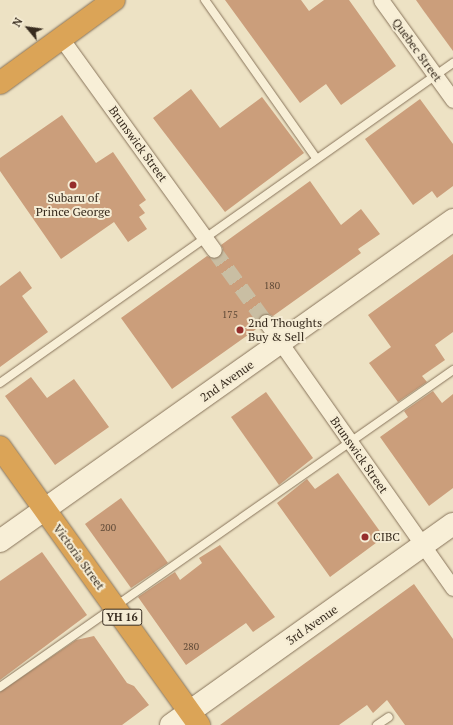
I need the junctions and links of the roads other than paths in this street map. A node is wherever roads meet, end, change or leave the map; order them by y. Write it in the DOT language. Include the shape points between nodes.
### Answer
graph roads {
  1 [pos="114,0"];
  2 [pos="205,0"];
  3 [pos="382,0"];
  4 [pos="61,38"];
  5 [pos="453,63"];
  6 [pos="435,75"];
  7 [pos="0,83"];
  8 [pos="453,100"];
  9 [pos="316,158"];
  10 [pos="453,220"];
  11 [pos="205,236"];
  12 [pos="214,250"];
  13 [pos="266,322"];
  14 [pos="280,343"];
  15 [pos="453,370"];
  16 [pos="0,383"];
  17 [pos="350,441"];
  18 [pos="0,447"];
  19 [pos="45,509"];
  20 [pos="453,524"];
  21 [pos="0,542"];
  22 [pos="423,546"];
  23 [pos="453,588"];
  24 [pos="115,607"];
  25 [pos="0,688"];
  26 [pos="389,717"];
  27 [pos="194,718"];
  28 [pos="171,725"];
  29 [pos="378,725"];
  1 -- 4 [label="highway"];
  2 -- 9 [label="lane"];
  3 -- 6 [label="street, Quebec Street"];
  4 -- 7 [label="highway"];
  4 -- 11 [label="street, Brunswick Street"];
  5 -- 6 [label="lane"];
  6 -- 8 [label="street, Quebec Street"];
  6 -- 9 [label="lane"];
  9 -- 11 [label="lane"];
  10 -- 14 [label="main road, 2nd Avenue"];
  11 -- 12 [label="street, Brunswick Street"];
  11 -- 16 [label="lane"];
  13 -- 14 [label="street, Brunswick Street"];
  14 -- 17 [label="street, Brunswick Street"];
  14 -- 19 [label="main road, 2nd Avenue"];
  15 -- 17 [label="lane"];
  17 -- 22 [label="street, Brunswick Street"];
  17 -- 24 [label="lane"];
  18 -- 19 [label="highway, Victoria Street / YH 16"];
  19 -- 21 [label="main road, 2nd Avenue"];
  19 -- 24 [label="highway, Victoria Street / YH 16"];
  20 -- 22 [label="main road, 3rd Avenue"];
  22 -- 23 [label="street, Brunswick Street"];
  22 -- 27 [label="main road, 3rd Avenue"];
  24 -- 25 [label="lane"];
  24 -- 27 [label="highway, Victoria Street / YH 16"];
  26 -- 29 [label="lane"];
  27 -- 28 [label="main road, 3rd Avenue"];
}
